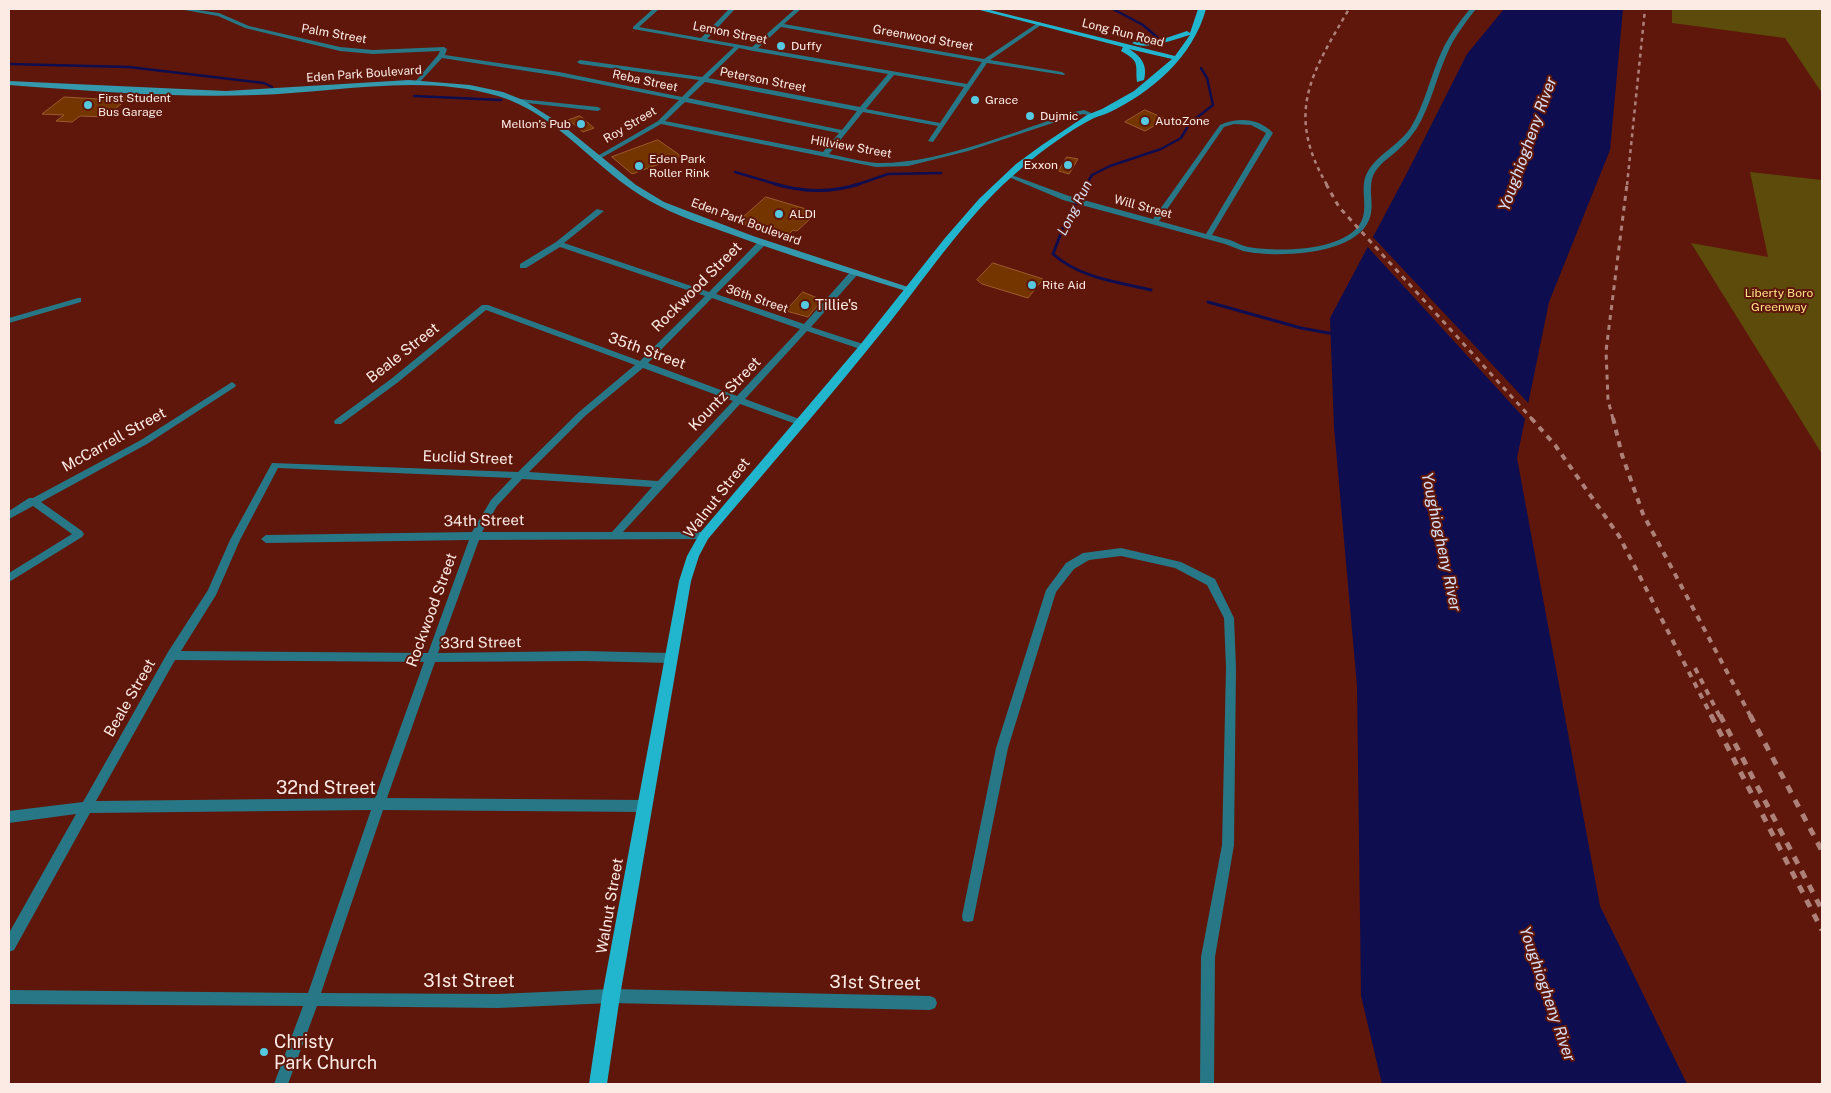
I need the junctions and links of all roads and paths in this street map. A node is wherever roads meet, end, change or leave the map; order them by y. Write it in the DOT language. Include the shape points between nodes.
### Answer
graph roads {
  1 [pos="182,9"];
  2 [pos="656,9"];
  3 [pos="732,9"];
  4 [pos="798,9"];
  5 [pos="979,9"];
  6 [pos="1197,9"];
  7 [pos="1202,9"];
  8 [pos="1473,9"];
  9 [pos="1039,24"];
  10 [pos="779,26"];
  11 [pos="1187,33"];
  12 [pos="702,39"];
  13 [pos="1106,40"];
  14 [pos="738,46"];
  15 [pos="753,49"];
  16 [pos="441,56"];
  17 [pos="1172,57"];
  18 [pos="986,60"];
  19 [pos="580,62"];
  20 [pos="892,73"];
  21 [pos="1062,74"];
  22 [pos="704,80"];
  23 [pos="1140,80"];
  24 [pos="418,82"];
  25 [pos="9,83"];
  26 [pos="969,86"];
  27 [pos="682,100"];
  28 [pos="520,101"];
  29 [pos="598,109"];
  30 [pos="862,110"];
  31 [pos="1093,115"];
  32 [pos="660,122"];
  33 [pos="941,125"];
  34 [pos="843,132"];
  35 [pos="931,141"];
  36 [pos="825,154"];
  37 [pos="596,158"];
  38 [pos="1008,175"];
  39 [pos="600,211"];
  40 [pos="1155,221"];
  41 [pos="1208,236"];
  42 [pos="762,243"];
  43 [pos="559,244"];
  44 [pos="523,266"];
  45 [pos="855,272"];
  46 [pos="910,289"];
  47 [pos="710,294"];
  48 [pos="78,300"];
  49 [pos="485,306"];
  50 [pos="9,321"];
  51 [pos="807,328"];
  52 [pos="863,347"];
  53 [pos="643,363"];
  54 [pos="232,385"];
  55 [pos="739,400"];
  56 [pos="338,422"];
  57 [pos="799,422"];
  58 [pos="275,465"];
  59 [pos="520,475"];
  60 [pos="659,484"];
  61 [pos="32,501"];
  62 [pos="9,515"];
  63 [pos="615,535"];
  64 [pos="475,536"];
  65 [pos="704,536"];
  66 [pos="266,539"];
  67 [pos="9,578"];
  68 [pos="172,655"];
  69 [pos="430,658"];
  70 [pos="671,658"];
  71 [pos="379,804"];
  72 [pos="644,806"];
  73 [pos="86,807"];
  74 [pos="9,817"];
  75 [pos="968,916"];
  76 [pos="9,945"];
  77 [pos="9,996"];
  78 [pos="611,996"];
  79 [pos="312,1000"];
  80 [pos="930,1003"];
  81 [pos="280,1084"];
  82 [pos="598,1084"];
  83 [pos="1207,1084"];
  1 -- 16 [label="street, Palm Street" via="219,14 247,27 340,49 373,52 440,48 445,51"];
  2 -- 12 [label="street, Lemon Street" via="635,28"];
  3 -- 12 [label="street"];
  4 -- 10 [label="street"];
  5 -- 9 [label="main road, Long Run Road"];
  6 -- 11 [label="main road, Walnut Street"];
  7 -- 17 [label="main road, Walnut Street" via="1193,35"];
  8 -- 41 [label="street, Will Street" via="1445,52 1427,103 1408,137 1368,178 1369,207 1364,224 1354,236 1318,249 1293,251 1245,249"];
  9 -- 13 [label="main road, Long Run Road"];
  9 -- 18 [label="street"];
  10 -- 15 [label="street"];
  10 -- 18 [label="street, Greenwood Street"];
  11 -- 13 [label="main road" via="1173,40 1149,44"];
  11 -- 17 [label="main road, Walnut Street"];
  12 -- 14 [label="street, Lemon Street"];
  13 -- 17 [label="main road, Long Run Road"];
  13 -- 23 [label="main road" via="1136,56 1142,63 1144,72"];
  14 -- 15 [label="street, Lemon Street"];
  14 -- 22 [label="street, Roy Street"];
  15 -- 20 [label="street, Lemon Street"];
  16 -- 24 [label="street"];
  16 -- 27 [label="street, Reba Street" via="559,74"];
  17 -- 23 [label="main road, Walnut Street"];
  17 -- 31 [label="main road, Walnut Street" via="1140,88"];
  18 -- 21 [label="street, Greenwood Street"];
  18 -- 26 [label="street"];
  19 -- 22 [label="street, Peterson Street"];
  20 -- 26 [label="street, Lemon Street"];
  20 -- 30 [label="street"];
  22 -- 27 [label="street, Roy Street"];
  22 -- 30 [label="street, Peterson Street"];
  23 -- 31 [label="main road, Walnut Street"];
  24 -- 25 [label="main road, Eden Park Boulevard" via="220,93"];
  24 -- 28 [label="main road, Eden Park Boulevard" via="482,89"];
  26 -- 33 [label="street"];
  27 -- 32 [label="street, Roy Street"];
  27 -- 34 [label="street, Reba Street"];
  28 -- 29 [label="street"];
  28 -- 37 [label="main road, Eden Park Boulevard" via="541,113"];
  30 -- 33 [label="street, Peterson Street"];
  30 -- 34 [label="street"];
  31 -- 36 [label="street, Hillview Street" via="1076,113 966,150 908,164 885,166"];
  31 -- 38 [label="main road, Walnut Street"];
  32 -- 36 [label="street, Hillview Street"];
  32 -- 37 [label="street, Roy Street"];
  33 -- 35 [label="street"];
  34 -- 36 [label="street"];
  37 -- 42 [label="main road, Eden Park Boulevard" via="620,179 654,200"];
  38 -- 40 [label="street, Will Street" via="1066,198"];
  38 -- 46 [label="main road, Walnut Street" via="980,202"];
  39 -- 43 [label="street"];
  40 -- 41 [label="street, Will Street"];
  40 -- 41 [label="street" via="1222,126 1234,121 1262,126 1270,132"];
  42 -- 45 [label="main road, Eden Park Boulevard"];
  42 -- 47 [label="street, Rockwood Street"];
  43 -- 44 [label="street"];
  43 -- 47 [label="street, 36th Street"];
  45 -- 46 [label="main road, Eden Park Boulevard"];
  45 -- 51 [label="street, Kountz Street"];
  46 -- 52 [label="main road, Walnut Street"];
  47 -- 51 [label="street, 36th Street"];
  47 -- 53 [label="street, Rockwood Street"];
  48 -- 50 [label="street"];
  49 -- 53 [label="street, 35th Street"];
  49 -- 56 [label="street, Beale Street" via="394,381"];
  51 -- 52 [label="street, 36th Street"];
  51 -- 55 [label="street, Kountz Street"];
  52 -- 57 [label="main road, Walnut Street"];
  53 -- 55 [label="street, 35th Street"];
  53 -- 59 [label="street, Rockwood Street" via="582,414"];
  54 -- 61 [label="street, McCarrell Street" via="144,442"];
  55 -- 57 [label="street, 35th Street"];
  55 -- 60 [label="street, Kountz Street"];
  57 -- 65 [label="main road, Walnut Street"];
  58 -- 59 [label="street, Euclid Street"];
  58 -- 68 [label="street, Beale Street" via="235,540 212,592"];
  59 -- 60 [label="street, Euclid Street"];
  59 -- 64 [label="street, Rockwood Street" via="494,503"];
  60 -- 63 [label="street, Kountz Street"];
  61 -- 62 [label="street, McCarrell Street"];
  61 -- 67 [label="street" via="79,534"];
  63 -- 64 [label="street, 34th Street"];
  63 -- 65 [label="street, 34th Street"];
  64 -- 66 [label="street, 34th Street"];
  64 -- 69 [label="street, Rockwood Street"];
  65 -- 70 [label="main road, Walnut Street" via="685,581"];
  68 -- 69 [label="street, 33rd Street"];
  68 -- 73 [label="street, Beale Street"];
  69 -- 70 [label="street, 33rd Street"];
  69 -- 71 [label="street, Rockwood Street"];
  70 -- 72 [label="main road, Walnut Street"];
  71 -- 72 [label="street, 32nd Street"];
  71 -- 73 [label="street, 32nd Street"];
  71 -- 79 [label="street, Rockwood Street"];
  72 -- 78 [label="main road, Walnut Street"];
  73 -- 74 [label="street, 32nd Street"];
  73 -- 76 [label="street, Beale Street"];
  75 -- 83 [label="street" via="1002,748 1051,590 1070,566 1088,556 1122,552 1177,565 1211,582 1229,618 1231,668 1228,845 1208,957"];
  77 -- 79 [label="street, 31st Street"];
  78 -- 79 [label="street, 31st Street" via="498,1001"];
  78 -- 80 [label="street, 31st Street"];
  78 -- 82 [label="main road, Walnut Street"];
  79 -- 81 [label="street, Rockwood Street"];
}
